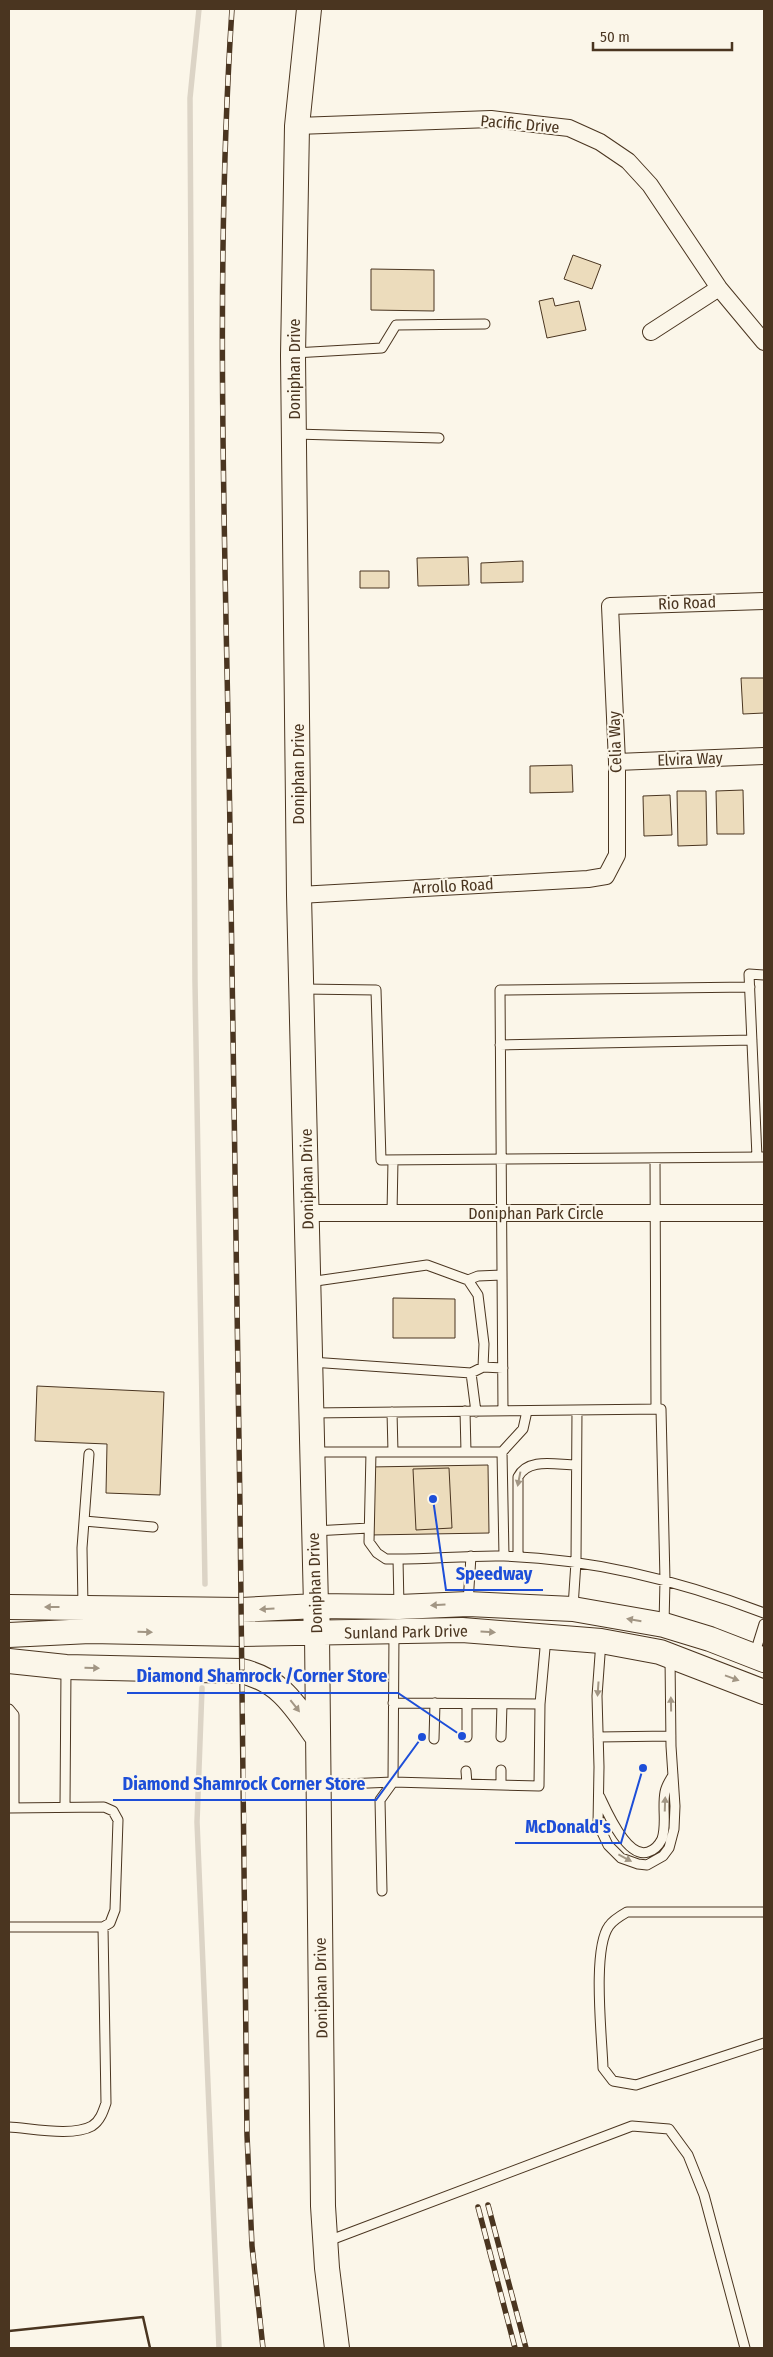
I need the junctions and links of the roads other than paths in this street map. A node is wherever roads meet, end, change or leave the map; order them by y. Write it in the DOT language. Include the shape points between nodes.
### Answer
graph roads {
  1 [pos="309,9"];
  2 [pos="296,126"];
  3 [pos="719,288"];
  4 [pos="485,324"];
  5 [pos="651,332"];
  6 [pos="764,342"];
  7 [pos="294,352"];
  8 [pos="295,434"];
  9 [pos="439,438"];
  10 [pos="764,601"];
  11 [pos="610,606"];
  12 [pos="764,756"];
  13 [pos="617,762"];
  14 [pos="606,876"];
  15 [pos="299,895"];
  16 [pos="764,975"];
  17 [pos="750,987"];
  18 [pos="302,989"];
  19 [pos="752,1040"];
  20 [pos="500,1045"];
  21 [pos="761,1157"];
  22 [pos="655,1158"];
  23 [pos="393,1160"];
  24 [pos="501,1160"];
  25 [pos="308,1213"];
  26 [pos="392,1213"];
  27 [pos="501,1213"];
  28 [pos="654,1213"];
  29 [pos="764,1213"];
  30 [pos="502,1275"];
  31 [pos="468,1280"];
  32 [pos="309,1282"];
  33 [pos="311,1362"];
  34 [pos="483,1367"];
  35 [pos="503,1368"];
  36 [pos="471,1374"];
  37 [pos="656,1409"];
  38 [pos="577,1410"];
  39 [pos="465,1411"];
  40 [pos="504,1411"];
  41 [pos="527,1411"];
  42 [pos="392,1412"];
  43 [pos="476,1412"];
  44 [pos="311,1413"];
  45 [pos="312,1452"];
  46 [pos="371,1452"];
  47 [pos="393,1452"];
  48 [pos="466,1452"];
  49 [pos="502,1452"];
  50 [pos="89,1454"];
  51 [pos="576,1465"];
  52 [pos="84,1521"];
  53 [pos="153,1527"];
  54 [pos="369,1528"];
  55 [pos="313,1531"];
  56 [pos="471,1556"];
  57 [pos="504,1556"];
  58 [pos="518,1557"];
  59 [pos="398,1559"];
  60 [pos="576,1562"];
  61 [pos="665,1580"];
  62 [pos="468,1604"];
  63 [pos="316,1606"];
  64 [pos="9,1607"];
  65 [pos="82,1607"];
  66 [pos="400,1607"];
  67 [pos="572,1609"];
  68 [pos="764,1613"];
  69 [pos="764,1624"];
  70 [pos="664,1625"];
  71 [pos="394,1630"];
  72 [pos="317,1634"];
  73 [pos="9,1635"];
  74 [pos="546,1637"];
  75 [pos="601,1641"];
  76 [pos="670,1656"];
  77 [pos="759,1658"];
  78 [pos="9,1661"];
  79 [pos="66,1667"];
  80 [pos="764,1692"];
  81 [pos="393,1703"];
  82 [pos="435,1703"];
  83 [pos="468,1704"];
  84 [pos="502,1704"];
  85 [pos="540,1704"];
  86 [pos="9,1709"];
  87 [pos="671,1736"];
  88 [pos="467,1737"];
  89 [pos="502,1737"];
  90 [pos="598,1737"];
  91 [pos="318,1738"];
  92 [pos="434,1739"];
  93 [pos="466,1770"];
  94 [pos="501,1770"];
  95 [pos="673,1774"];
  96 [pos="393,1782"];
  97 [pos="467,1784"];
  98 [pos="318,1785"];
  99 [pos="501,1785"];
  100 [pos="599,1795"];
  101 [pos="65,1806"];
  102 [pos="11,1808"];
  103 [pos="382,1891"];
  104 [pos="764,1912"];
  105 [pos="9,1927"];
  106 [pos="103,1927"];
  107 [pos="764,2044"];
  108 [pos="9,2127"];
  109 [pos="325,2242"];
  110 [pos="337,2348"];
  111 [pos="745,2348"];
  1 -- 2 [label="main road, Doniphan Drive"];
  2 -- 3 [label="street, Pacific Drive" via="491,119 568,128 600,142 628,160 650,185"];
  2 -- 7 [label="main road, Doniphan Drive"];
  3 -- 5 [label="street"];
  3 -- 6 [label="street, Pacific Drive"];
  4 -- 7 [label="lane" via="396,325 382,348"];
  7 -- 8 [label="main road, Doniphan Drive"];
  8 -- 9 [label="lane"];
  8 -- 15 [label="main road, Doniphan Drive"];
  10 -- 11 [label="street, Rio Road"];
  11 -- 13 [label="street, Celia Way"];
  12 -- 13 [label="street, Elvira Way"];
  13 -- 14 [label="street, Celia Way" via="617,855"];
  14 -- 15 [label="street, Arrollo Road"];
  15 -- 18 [label="main road, Doniphan Drive"];
  16 -- 17 [label="lane" via="750,974"];
  17 -- 19 [label="lane"];
  17 -- 20 [label="lane" via="500,990"];
  18 -- 23 [label="lane" via="376,990 381,1160"];
  18 -- 25 [label="main road, Doniphan Drive"];
  19 -- 20 [label="lane"];
  19 -- 21 [label="lane"];
  20 -- 24 [label="lane"];
  21 -- 22 [label="lane"];
  22 -- 24 [label="lane"];
  22 -- 28 [label="lane"];
  23 -- 24 [label="lane"];
  23 -- 26 [label="lane"];
  24 -- 27 [label="lane"];
  25 -- 26 [label="street, Doniphan Park Circle"];
  25 -- 32 [label="main road, Doniphan Drive"];
  26 -- 27 [label="street, Doniphan Park Circle"];
  27 -- 28 [label="street, Doniphan Park Circle"];
  27 -- 30 [label="lane"];
  28 -- 29 [label="street, Doniphan Park Circle"];
  28 -- 37 [label="lane"];
  30 -- 31 [label="lane" via="478,1276"];
  30 -- 35 [label="lane"];
  31 -- 32 [label="lane" via="427,1265"];
  31 -- 34 [label="lane" via="478,1294 484,1344"];
  32 -- 33 [label="main road, Doniphan Drive"];
  33 -- 36 [label="lane"];
  33 -- 44 [label="main road, Doniphan Drive"];
  34 -- 35 [label="lane"];
  34 -- 36 [label="lane"];
  35 -- 40 [label="lane"];
  36 -- 43 [label="lane"];
  37 -- 38 [label="lane"];
  37 -- 61 [label="lane" via="661,1409"];
  38 -- 41 [label="lane"];
  38 -- 51 [label="lane"];
  39 -- 42 [label="lane"];
  39 -- 43 [label="lane"];
  39 -- 48 [label="lane"];
  40 -- 41 [label="lane"];
  40 -- 43 [label="lane"];
  41 -- 49 [label="lane" via="523,1429"];
  42 -- 44 [label="lane"];
  42 -- 47 [label="lane"];
  44 -- 45 [label="main road, Doniphan Drive"];
  45 -- 46 [label="lane"];
  45 -- 55 [label="main road, Doniphan Drive"];
  46 -- 47 [label="lane"];
  46 -- 54 [label="lane"];
  47 -- 48 [label="lane"];
  48 -- 49 [label="lane"];
  49 -- 57 [label="lane"];
  50 -- 52 [label="lane"];
  51 -- 58 [label="lane, one-way" via="531,1464 521,1471 518,1477"];
  51 -- 60 [label="lane"];
  52 -- 53 [label="lane"];
  52 -- 65 [label="lane"];
  54 -- 55 [label="lane"];
  54 -- 59 [label="lane" via="372,1548 386,1558"];
  55 -- 63 [label="main road, Doniphan Drive"];
  56 -- 57 [label="lane"];
  56 -- 59 [label="lane"];
  56 -- 62 [label="lane"];
  57 -- 58 [label="lane"];
  58 -- 60 [label="lane"];
  59 -- 66 [label="lane"];
  60 -- 61 [label="lane"];
  60 -- 67 [label="lane"];
  61 -- 68 [label="lane"];
  61 -- 70 [label="lane"];
  62 -- 66 [label="main road, Sunland Park Drive, one-way"];
  62 -- 67 [label="main road, Sunland Park Drive"];
  63 -- 65 [label="main road, Sunland Park Drive, one-way" via="241,1610"];
  63 -- 66 [label="main road, Sunland Park Drive"];
  63 -- 72 [label="main road, Doniphan Drive"];
  65 -- 64 [label="main road, Sunland Park Drive, one-way"];
  70 -- 67 [label="main road, Sunland Park Drive, one-way"];
  69 -- 77 [label="lane"];
  70 -- 77 [label="main road, Sunland Park Drive" via="710,1638"];
  71 -- 72 [label="main road, Sunland Park Drive"];
  71 -- 74 [label="main road, Sunland Park Drive, one-way" via="462,1630"];
  71 -- 81 [label="lane"];
  73 -- 72 [label="main road, Sunland Park Drive, one-way" via="90,1632"];
  72 -- 91 [label="main road, Doniphan Drive"];
  74 -- 75 [label="main road, Sunland Park Drive"];
  74 -- 85 [label="lane"];
  75 -- 76 [label="main road, Sunland Park Drive"];
  75 -- 90 [label="lane, one-way"];
  76 -- 80 [label="main road, Sunland Park Drive, one-way"];
  87 -- 76 [label="lane, one-way"];
  78 -- 79 [label="main road"];
  79 -- 91 [label="main road, one-way" via="256,1674 280,1689"];
  79 -- 101 [label="lane"];
  81 -- 82 [label="lane"];
  81 -- 96 [label="lane"];
  82 -- 83 [label="lane"];
  82 -- 92 [label="lane"];
  83 -- 84 [label="lane"];
  83 -- 88 [label="lane"];
  84 -- 85 [label="lane"];
  84 -- 89 [label="lane"];
  85 -- 99 [label="lane" via="539,1786"];
  86 -- 102 [label="lane" via="14,1715"];
  87 -- 90 [label="lane"];
  87 -- 95 [label="lane"];
  90 -- 100 [label="lane"];
  91 -- 98 [label="main road, Doniphan Drive"];
  93 -- 97 [label="lane"];
  94 -- 99 [label="lane"];
  100 -- 95 [label="lane, one-way" via="626,1842 644,1853 658,1847 662,1840 665,1790"];
  100 -- 95 [label="lane, one-way" via="598,1824 608,1845 621,1858 647,1865 664,1856 672,1839"];
  96 -- 97 [label="lane" via="435,1777"];
  96 -- 98 [label="lane"];
  96 -- 103 [label="lane" via="380,1800"];
  97 -- 99 [label="lane"];
  98 -- 109 [label="main road, Doniphan Drive"];
  101 -- 102 [label="lane"];
  101 -- 106 [label="lane" via="104,1807 113,1811 118,1820 115,1910 110,1924"];
  104 -- 107 [label="lane" via="627,1912 608,1928 600,1952 603,2068 614,2081 636,2085"];
  105 -- 106 [label="lane"];
  106 -- 108 [label="lane" via="106,2103 102,2116 92,2126 74,2131"];
  109 -- 110 [label="main road, Doniphan Drive"];
  109 -- 111 [label="lane" via="632,2126 669,2129 688,2155 704,2195"];
}
